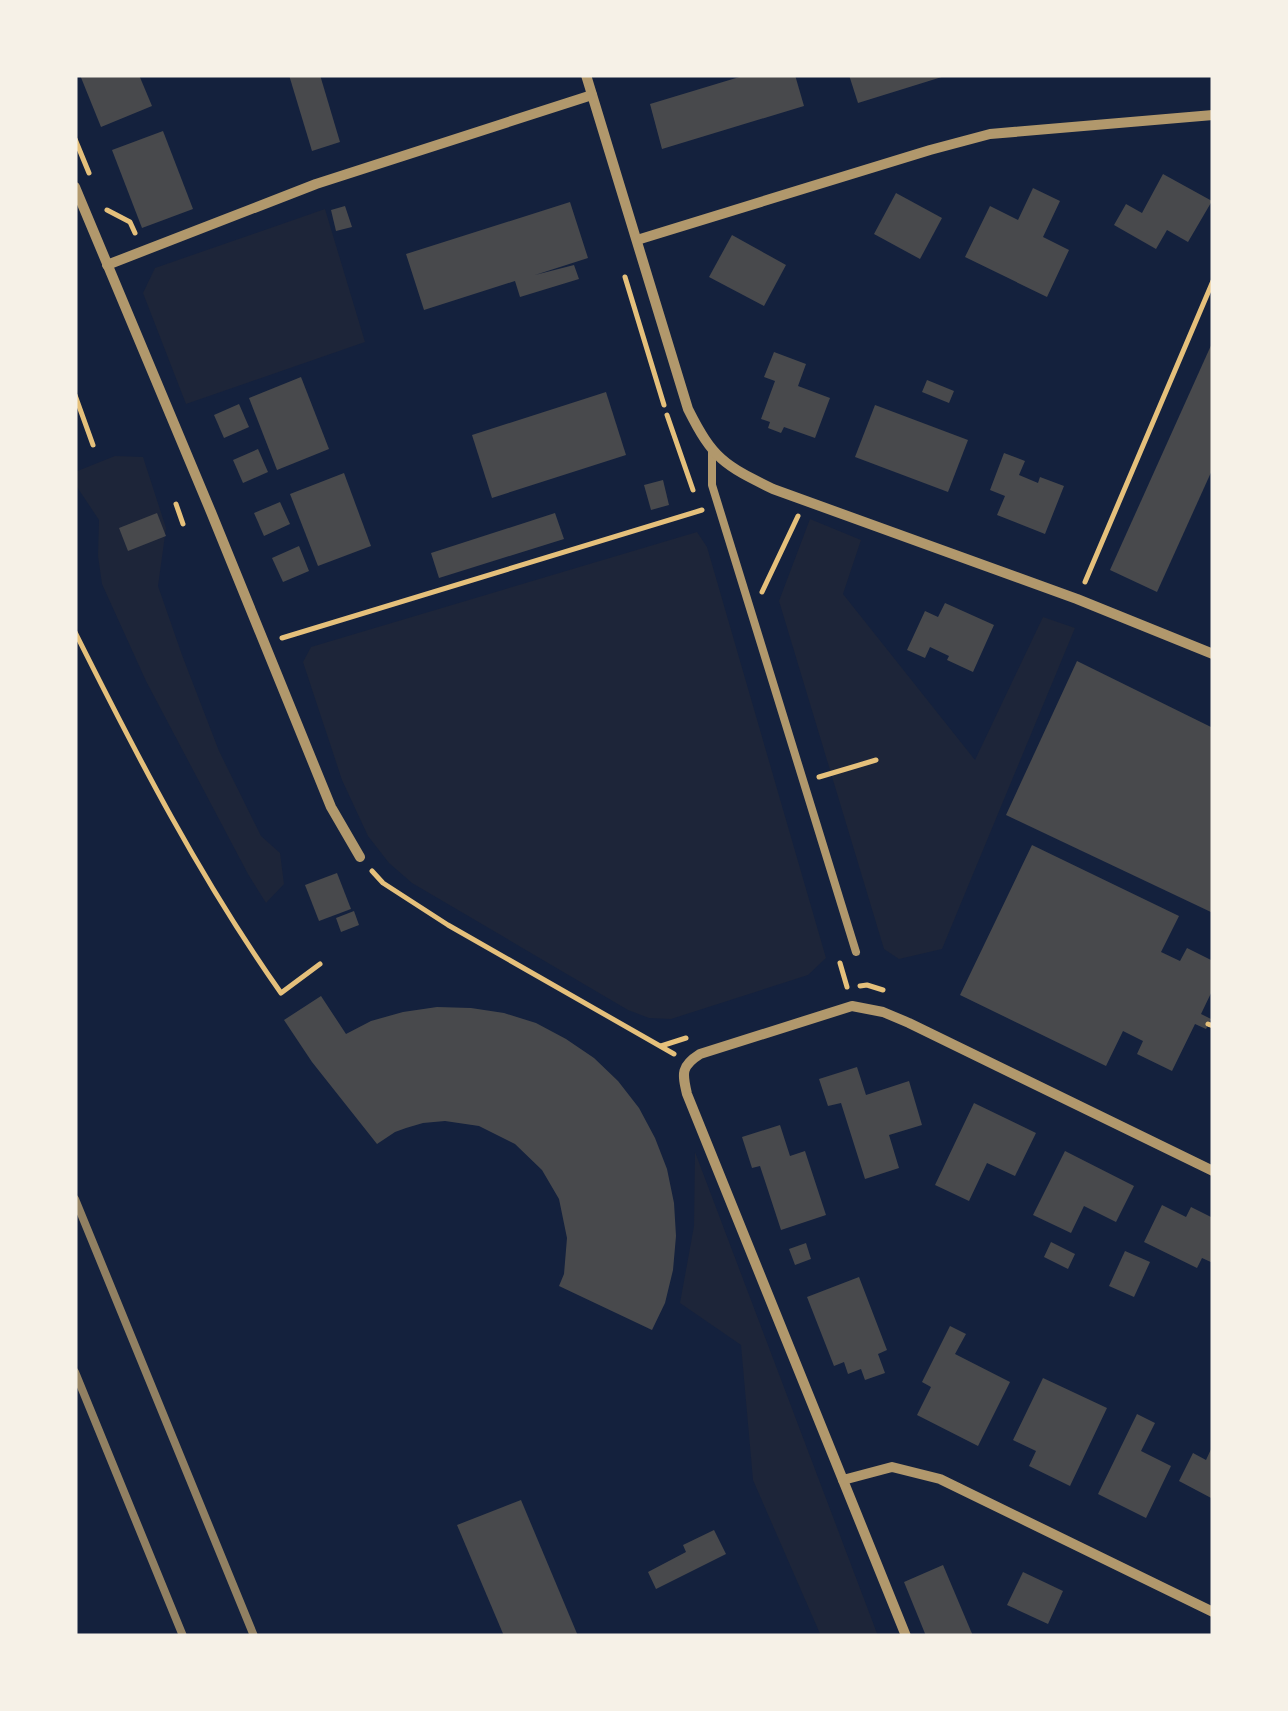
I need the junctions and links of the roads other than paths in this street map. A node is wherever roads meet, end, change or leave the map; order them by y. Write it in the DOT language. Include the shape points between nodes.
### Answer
graph roads {
  1 [pos="586,75"];
  2 [pos="592,96"];
  3 [pos="1213,115"];
  4 [pos="75,187"];
  5 [pos="637,240"];
  6 [pos="107,265"];
  7 [pos="712,452"];
  8 [pos="1213,654"];
  9 [pos="360,857"];
  10 [pos="856,952"];
  11 [pos="1213,1171"];
  12 [pos="843,1480"];
  13 [pos="1213,1612"];
  14 [pos="906,1636"];
  1 -- 2 [label="street"];
  2 -- 5 [label="street"];
  2 -- 6 [label="street" via="316,184"];
  3 -- 5 [label="street" via="990,134"];
  4 -- 6 [label="street"];
  5 -- 7 [label="street" via="688,409"];
  6 -- 9 [label="street" via="331,807"];
  7 -- 8 [label="street" via="773,488"];
  7 -- 10 [label="lane" via="712,485"];
  11 -- 12 [label="street" via="864,1007 688,1062 687,1094"];
  12 -- 13 [label="street" via="892,1467 940,1479"];
  12 -- 14 [label="street"];
}
